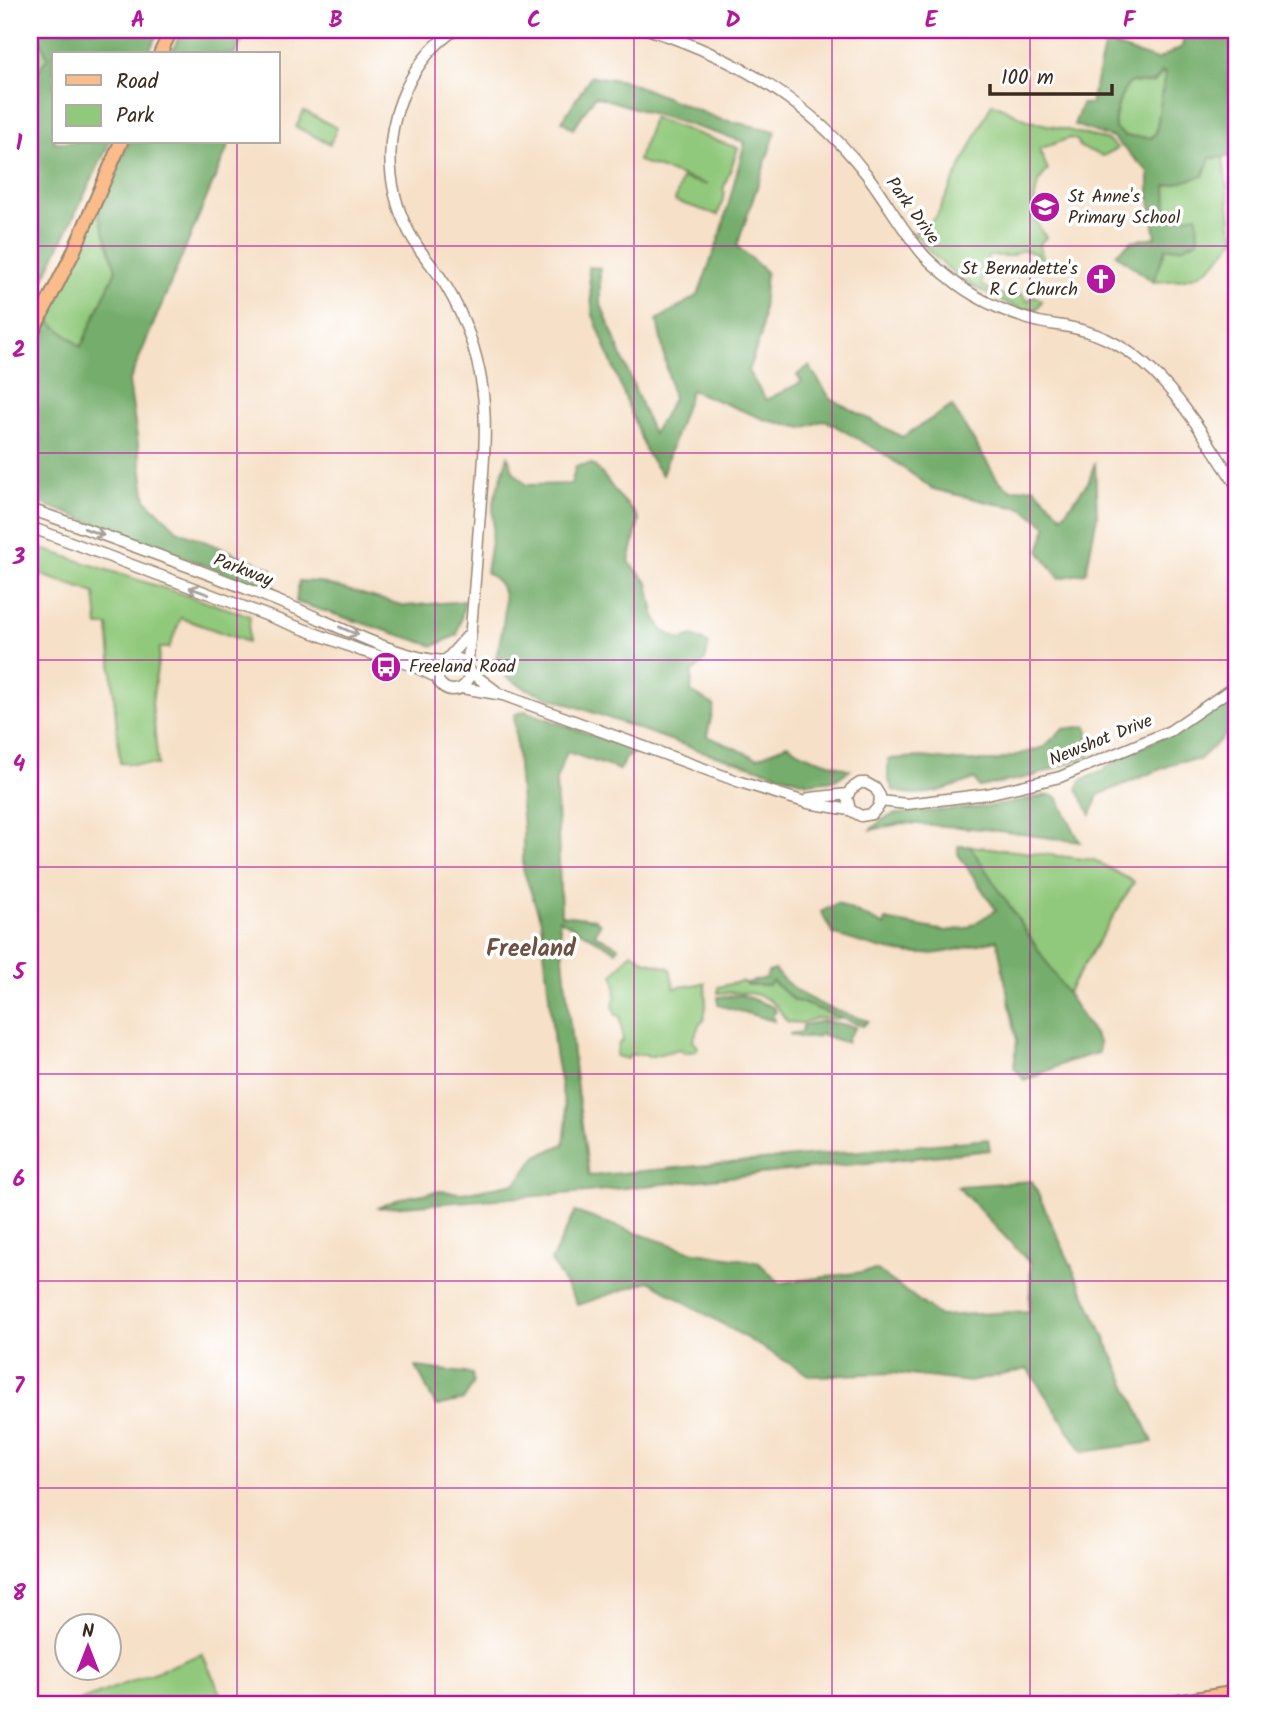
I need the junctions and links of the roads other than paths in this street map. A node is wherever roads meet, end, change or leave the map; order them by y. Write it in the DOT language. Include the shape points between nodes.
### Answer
graph roads {
  1 [pos="171,30"];
  2 [pos="455,30"];
  3 [pos="650,30"];
  4 [pos="161,52"];
  5 [pos="120,144"];
  6 [pos="30,337"];
  7 [pos="1237,486"];
  8 [pos="30,509"];
  9 [pos="30,527"];
  10 [pos="471,631"];
  11 [pos="446,660"];
  12 [pos="468,668"];
  13 [pos="438,678"];
  14 [pos="1237,685"];
  15 [pos="462,688"];
  16 [pos="503,695"];
  17 [pos="848,794"];
  18 [pos="788,796"];
  19 [pos="880,801"];
  20 [pos="850,810"];
  21 [pos="1237,1692"];
  22 [pos="1165,1704"];
  1 -- 4 [label="main road"];
  2 -- 10 [label="street" via="437,43 409,81 392,134 391,170 405,225 447,287 479,368 484,441"];
  3 -- 7 [label="street, Park Drive" via="741,68 800,108 854,159 923,254 960,286 998,307 1036,321 1087,331 1137,356 1178,400"];
  5 -- 6 [label="main road"];
  8 -- 11 [label="street, Parkway, one-way" via="407,654"];
  13 -- 9 [label="street, Parkway, one-way"];
  10 -- 11 [label="street"];
  10 -- 12 [label="street"];
  11 -- 12 [label="street" via="458,659"];
  11 -- 13 [label="street" via="439,666"];
  12 -- 15 [label="street"];
  12 -- 16 [label="street"];
  13 -- 15 [label="street" via="447,689"];
  14 -- 19 [label="street, Newshot Drive" via="1170,731 1060,777 988,794 907,804"];
  15 -- 16 [label="street"];
  16 -- 18 [label="street"];
  17 -- 18 [label="street" via="816,799"];
  17 -- 19 [label="street" via="855,785 866,783 875,788"];
  17 -- 20 [label="street"];
  18 -- 20 [label="street"];
  19 -- 20 [label="street" via="876,811 866,816"];
  21 -- 22 [label="main road"];
}
